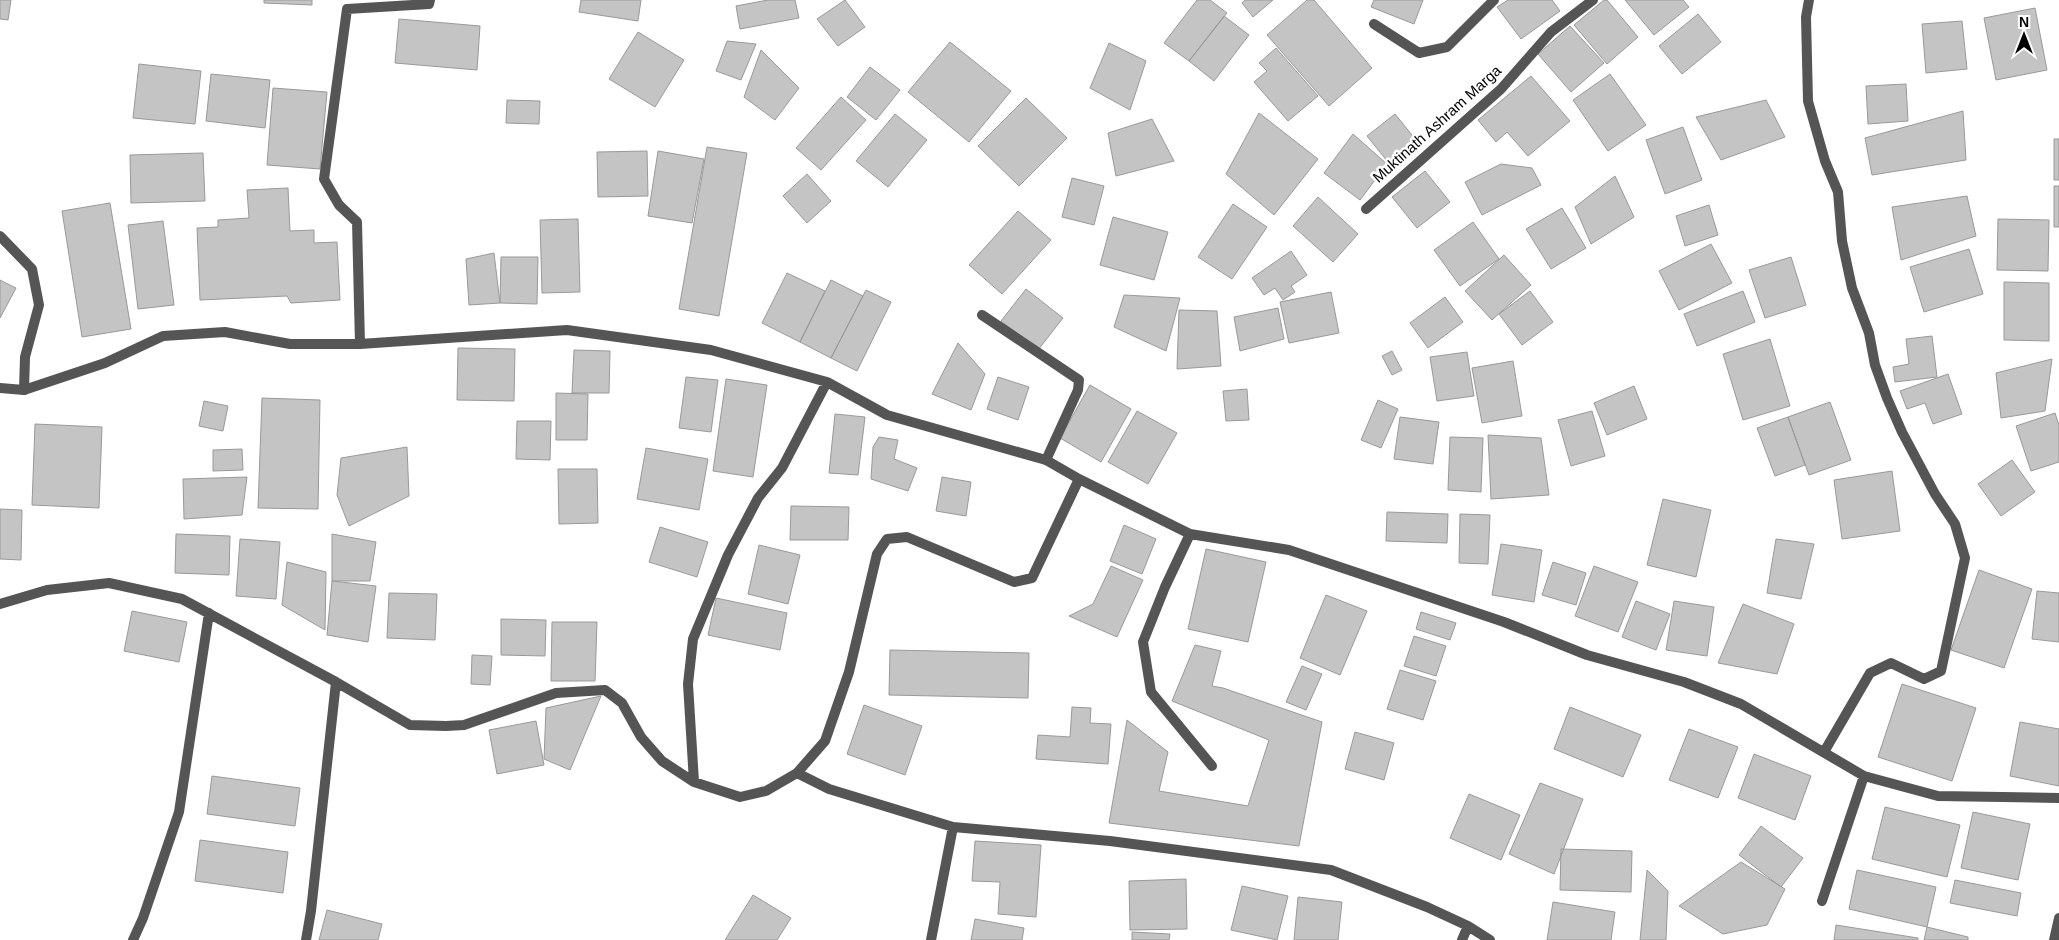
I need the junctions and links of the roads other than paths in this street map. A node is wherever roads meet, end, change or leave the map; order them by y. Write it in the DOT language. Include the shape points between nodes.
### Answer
graph roads {
  1 [pos="430,0"];
  2 [pos="1494,0"];
  3 [pos="1593,0"];
  4 [pos="1809,0"];
  5 [pos="347,5"];
  6 [pos="1374,24"];
  7 [pos="1366,209"];
  8 [pos="0,236"];
  9 [pos="982,315"];
  10 [pos="360,344"];
  11 [pos="827,382"];
  12 [pos="0,388"];
  13 [pos="24,390"];
  14 [pos="1046,460"];
  15 [pos="1079,479"];
  16 [pos="1190,534"];
  17 [pos="0,604"];
  18 [pos="209,613"];
  19 [pos="336,682"];
  20 [pos="1824,752"];
  21 [pos="1212,766"];
  22 [pos="797,774"];
  23 [pos="1864,776"];
  24 [pos="694,782"];
  25 [pos="2059,798"];
  26 [pos="953,827"];
  27 [pos="1822,901"];
  28 [pos="2059,918"];
  29 [pos="1468,926"];
  30 [pos="133,940"];
  31 [pos="306,940"];
  32 [pos="931,940"];
  33 [pos="1462,940"];
  34 [pos="1490,940"];
  35 [pos="2054,940"];
  1 -- 5 [label="street" via="429,4"];
  2 -- 6 [label="street" via="1447,47 1419,53"];
  3 -- 7 [label="street, Muktinath Ashram Marga" via="1551,32 1501,89"];
  4 -- 20 [label="street" via="1806,17 1808,101 1825,162 1838,192 1842,241 1852,288 1869,333 1875,365 1887,398 1935,494 1955,524 1965,558 1941,671 1924,679 1891,663 1870,673"];
  5 -- 10 [label="street" via="324,179 339,205 357,222"];
  8 -- 13 [label="street" via="32,269 39,305 25,357"];
  9 -- 14 [label="street" via="1079,380 1078,390"];
  10 -- 11 [label="street" via="568,330 711,350"];
  10 -- 13 [label="street" via="290,344 225,332 163,336 105,363"];
  11 -- 14 [label="street" via="887,415"];
  11 -- 24 [label="street" via="782,468 758,498 728,555 693,639 688,684"];
  12 -- 13 [label="street"];
  14 -- 15 [label="street"];
  15 -- 16 [label="street"];
  15 -- 22 [label="street" via="1032,578 1014,582 908,537 887,539 878,554 849,672 825,741"];
  16 -- 20 [label="street" via="1289,550 1504,622 1587,655 1684,682 1741,704"];
  16 -- 21 [label="street" via="1143,642 1151,692"];
  17 -- 18 [label="street" via="47,590 109,583 182,599"];
  18 -- 19 [label="street"];
  18 -- 30 [label="street" via="179,812"];
  19 -- 24 [label="street" via="410,725 464,725 556,693 605,690 622,703 641,737 662,761"];
  19 -- 31 [label="street"];
  20 -- 23 [label="street"];
  22 -- 24 [label="street" via="766,791 740,797"];
  22 -- 26 [label="street" via="829,789"];
  23 -- 25 [label="street" via="1938,796"];
  23 -- 27 [label="street"];
  26 -- 29 [label="street" via="1110,842 1331,870"];
  26 -- 32 [label="street"];
  28 -- 35 [label="street"];
  29 -- 33 [label="street"];
  29 -- 34 [label="street"];
}
